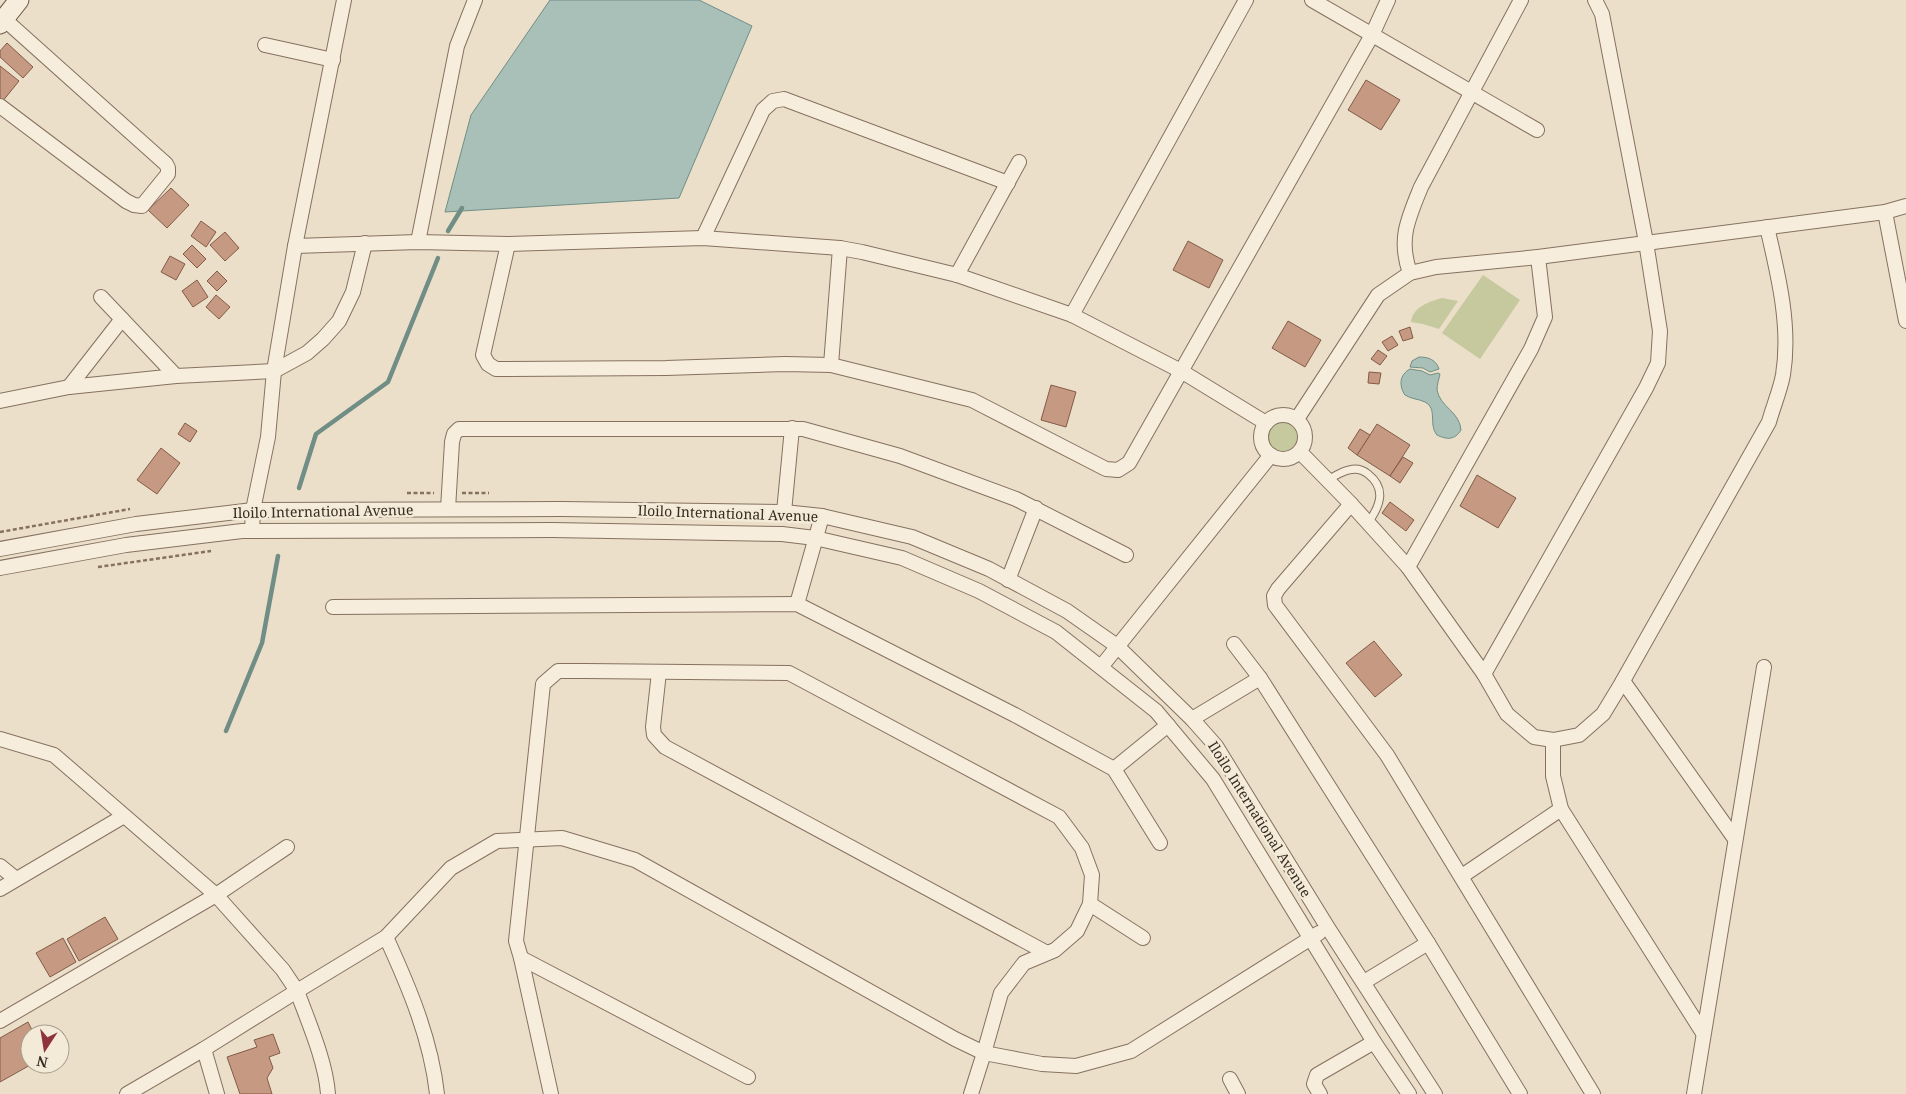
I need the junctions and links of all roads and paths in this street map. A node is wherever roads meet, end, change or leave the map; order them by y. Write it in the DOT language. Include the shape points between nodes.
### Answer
graph roads {
  1 [pos="19,0"];
  2 [pos="344,0"];
  3 [pos="475,0"];
  4 [pos="1246,0"];
  5 [pos="1312,0"];
  6 [pos="1388,0"];
  7 [pos="1521,0"];
  8 [pos="1595,0"];
  9 [pos="2,22"];
  10 [pos="1372,35"];
  11 [pos="265,45"];
  12 [pos="333,60"];
  13 [pos="1472,94"];
  14 [pos="0,106"];
  15 [pos="1537,130"];
  16 [pos="1019,162"];
  17 [pos="1008,183"];
  18 [pos="1906,206"];
  19 [pos="1885,212"];
  20 [pos="1768,227"];
  21 [pos="703,238"];
  22 [pos="418,242"];
  23 [pos="1646,242"];
  24 [pos="365,243"];
  25 [pos="508,244"];
  26 [pos="295,246"];
  27 [pos="840,248"];
  28 [pos="1538,257"];
  29 [pos="1410,273"];
  30 [pos="957,275"];
  31 [pos="1902,280"];
  32 [pos="101,297"];
  33 [pos="1072,315"];
  34 [pos="122,319"];
  35 [pos="1906,321"];
  36 [pos="831,365"];
  37 [pos="274,371"];
  38 [pos="1182,371"];
  39 [pos="176,376"];
  40 [pos="69,387"];
  41 [pos="0,401"];
  42 [pos="1297,419"];
  43 [pos="1266,423"];
  44 [pos="792,428"];
  45 [pos="1300,452"];
  46 [pos="1271,456"];
  47 [pos="1327,480"];
  48 [pos="1351,504"];
  49 [pos="1036,508"];
  50 [pos="253,510"];
  51 [pos="448,510"];
  52 [pos="784,512"];
  53 [pos="822,516"];
  54 [pos="1368,523"];
  55 [pos="252,531"];
  56 [pos="815,538"];
  57 [pos="0,549"];
  58 [pos="1126,555"];
  59 [pos="1408,567"];
  60 [pos="0,568"];
  61 [pos="1008,580"];
  62 [pos="797,604"];
  63 [pos="333,607"];
  64 [pos="1234,644"];
  65 [pos="1117,646"];
  66 [pos="1101,667"];
  67 [pos="1764,668"];
  68 [pos="659,672"];
  69 [pos="1484,674"];
  70 [pos="1260,678"];
  71 [pos="1623,681"];
  72 [pos="1192,719"];
  73 [pos="1168,725"];
  74 [pos="0,739"];
  75 [pos="1553,740"];
  76 [pos="1114,769"];
  77 [pos="1561,809"];
  78 [pos="124,816"];
  79 [pos="526,839"];
  80 [pos="1735,839"];
  81 [pos="1160,843"];
  82 [pos="287,847"];
  83 [pos="0,866"];
  84 [pos="1462,876"];
  85 [pos="16,879"];
  86 [pos="0,889"];
  87 [pos="216,895"];
  88 [pos="1090,904"];
  89 [pos="1328,928"];
  90 [pos="386,937"];
  91 [pos="1312,937"];
  92 [pos="1143,938"];
  93 [pos="1428,943"];
  94 [pos="1047,953"];
  95 [pos="521,958"];
  96 [pos="1364,982"];
  97 [pos="297,991"];
  98 [pos="0,1020"];
  99 [pos="1703,1033"];
  100 [pos="1374,1042"];
  101 [pos="204,1049"];
  102 [pos="984,1053"];
  103 [pos="748,1076"];
  104 [pos="1230,1078"];
  105 [pos="127,1094"];
  106 [pos="217,1094"];
  107 [pos="328,1094"];
  108 [pos="437,1094"];
  109 [pos="551,1094"];
  110 [pos="971,1094"];
  111 [pos="1238,1094"];
  112 [pos="1320,1094"];
  113 [pos="1408,1094"];
  114 [pos="1435,1094"];
  115 [pos="1520,1094"];
  116 [pos="1593,1094"];
  117 [pos="1694,1094"];
  1 -- 9 [label="main road"];
  2 -- 12 [label="street"];
  3 -- 22 [label="street" via="457,46"];
  4 -- 33 [label="street"];
  5 -- 10 [label="street"];
  6 -- 10 [label="street"];
  7 -- 13 [label="street"];
  8 -- 23 [label="street" via="1602,14"];
  9 -- 14 [label="street" via="166,164 168,174 142,206 134,205"];
  10 -- 13 [label="street"];
  10 -- 38 [label="street"];
  11 -- 12 [label="street"];
  12 -- 26 [label="street"];
  13 -- 15 [label="street"];
  13 -- 29 [label="street" via="1421,188 1404,231 1405,259"];
  16 -- 17 [label="street"];
  17 -- 21 [label="street" via="784,99 773,101 764,110"];
  17 -- 30 [label="street"];
  18 -- 19 [label="street"];
  19 -- 20 [label="street"];
  19 -- 31 [label="street"];
  20 -- 23 [label="street"];
  20 -- 71 [label="street" via="1786,329 1783,374 1769,422"];
  21 -- 25 [label="street"];
  21 -- 27 [label="street"];
  22 -- 24 [label="street"];
  22 -- 25 [label="street"];
  23 -- 28 [label="street"];
  23 -- 69 [label="street" via="1660,331 1658,363"];
  24 -- 26 [label="street"];
  24 -- 37 [label="street" via="353,292 339,321 307,353"];
  25 -- 36 [label="street" via="483,355 488,364 496,368"];
  26 -- 37 [label="street"];
  27 -- 30 [label="street"];
  27 -- 36 [label="street"];
  28 -- 29 [label="street" via="1436,267"];
  28 -- 59 [label="street" via="1545,316 1530,349"];
  29 -- 42 [label="street" via="1378,295"];
  30 -- 33 [label="street"];
  31 -- 35 [label="street"];
  32 -- 34 [label="street"];
  33 -- 38 [label="street"];
  34 -- 39 [label="street"];
  34 -- 40 [label="street"];
  36 -- 38 [label="street" via="972,400 1106,469 1118,470 1129,463"];
  37 -- 39 [label="street"];
  37 -- 50 [label="street" via="268,437"];
  38 -- 43 [label="street"];
  39 -- 40 [label="street"];
  40 -- 41 [label="street"];
  42 -- 43 [label="street" via="1275,416"];
  42 -- 45 [label="street" via="1305,435"];
  43 -- 46 [label="street" via="1261,434 1263,446"];
  44 -- 49 [label="street" via="900,456"];
  44 -- 51 [label="street" via="459,429 452,442"];
  44 -- 52 [label="street"];
  45 -- 46 [label="street" via="1291,458"];
  45 -- 47 [label="street"];
  46 -- 65 [label="street"];
  47 -- 48 [label="street"];
  47 -- 54 [label="lane" via="1349,470 1365,472 1374,479 1379,487 1380,501"];
  48 -- 54 [label="street"];
  48 -- 84 [label="street" via="1278,589 1274,596 1275,605 1387,755"];
  49 -- 58 [label="street"];
  49 -- 61 [label="street"];
  50 -- 51 [label="street, Iloilo International Avenue"];
  50 -- 55 [label="street"];
  50 -- 57 [label="street, Iloilo International Avenue" via="136,524"];
  51 -- 52 [label="street, Iloilo International Avenue"];
  52 -- 53 [label="street, Iloilo International Avenue"];
  53 -- 56 [label="street"];
  53 -- 61 [label="street, Iloilo International Avenue" via="912,537"];
  54 -- 59 [label="street"];
  55 -- 56 [label="street, Iloilo International Avenue" via="693,531"];
  55 -- 60 [label="street, Iloilo International Avenue" via="126,546"];
  56 -- 62 [label="street"];
  56 -- 66 [label="street, Iloilo International Avenue" via="902,558 979,591 1056,632"];
  59 -- 69 [label="street"];
  61 -- 65 [label="street, Iloilo International Avenue" via="1067,611"];
  62 -- 63 [label="street"];
  62 -- 76 [label="street"];
  64 -- 70 [label="street"];
  65 -- 66 [label="street"];
  65 -- 72 [label="street, Iloilo International Avenue"];
  66 -- 73 [label="street, Iloilo International Avenue"];
  67 -- 80 [label="street"];
  68 -- 79 [label="street" via="558,672 543,684"];
  68 -- 88 [label="street" via="789,673 1059,817 1082,848 1092,874"];
  68 -- 94 [label="street" via="653,728 654,735 665,747"];
  69 -- 75 [label="street" via="1507,714 1534,737"];
  70 -- 72 [label="street"];
  70 -- 93 [label="street"];
  71 -- 75 [label="street" via="1602,714 1579,735"];
  71 -- 80 [label="street"];
  72 -- 89 [label="street, Iloilo International Avenue" via="1216,746"];
  73 -- 76 [label="street"];
  73 -- 91 [label="street, Iloilo International Avenue" via="1213,779"];
  74 -- 78 [label="street" via="54,755"];
  75 -- 77 [label="street" via="1553,776"];
  76 -- 81 [label="street"];
  77 -- 84 [label="street"];
  77 -- 99 [label="street"];
  78 -- 85 [label="street"];
  78 -- 87 [label="street"];
  79 -- 90 [label="street" via="497,841 451,868"];
  79 -- 95 [label="street" via="516,941"];
  79 -- 102 [label="street" via="562,838 635,860"];
  80 -- 99 [label="street"];
  82 -- 87 [label="street"];
  83 -- 85 [label="street"];
  84 -- 116 [label="street"];
  85 -- 86 [label="street"];
  87 -- 97 [label="street" via="283,970"];
  87 -- 98 [label="street"];
  88 -- 92 [label="street"];
  88 -- 94 [label="street" via="1078,930"];
  89 -- 91 [label="street"];
  89 -- 96 [label="street, Iloilo International Avenue"];
  90 -- 97 [label="street"];
  90 -- 108 [label="street" via="407,983 426,1038"];
  91 -- 100 [label="street, Iloilo International Avenue"];
  91 -- 102 [label="street" via="1131,1051 1076,1066 1042,1064"];
  93 -- 96 [label="street"];
  93 -- 115 [label="street"];
  94 -- 102 [label="street" via="1024,963 1001,993"];
  95 -- 103 [label="street"];
  95 -- 109 [label="street"];
  96 -- 114 [label="street, Iloilo International Avenue"];
  97 -- 101 [label="street"];
  97 -- 107 [label="street" via="316,1044"];
  99 -- 117 [label="street"];
  100 -- 112 [label="street" via="1317,1075 1314,1084"];
  100 -- 113 [label="street, Iloilo International Avenue"];
  101 -- 105 [label="street"];
  101 -- 106 [label="street"];
  102 -- 110 [label="street"];
  104 -- 111 [label="street"];
}
